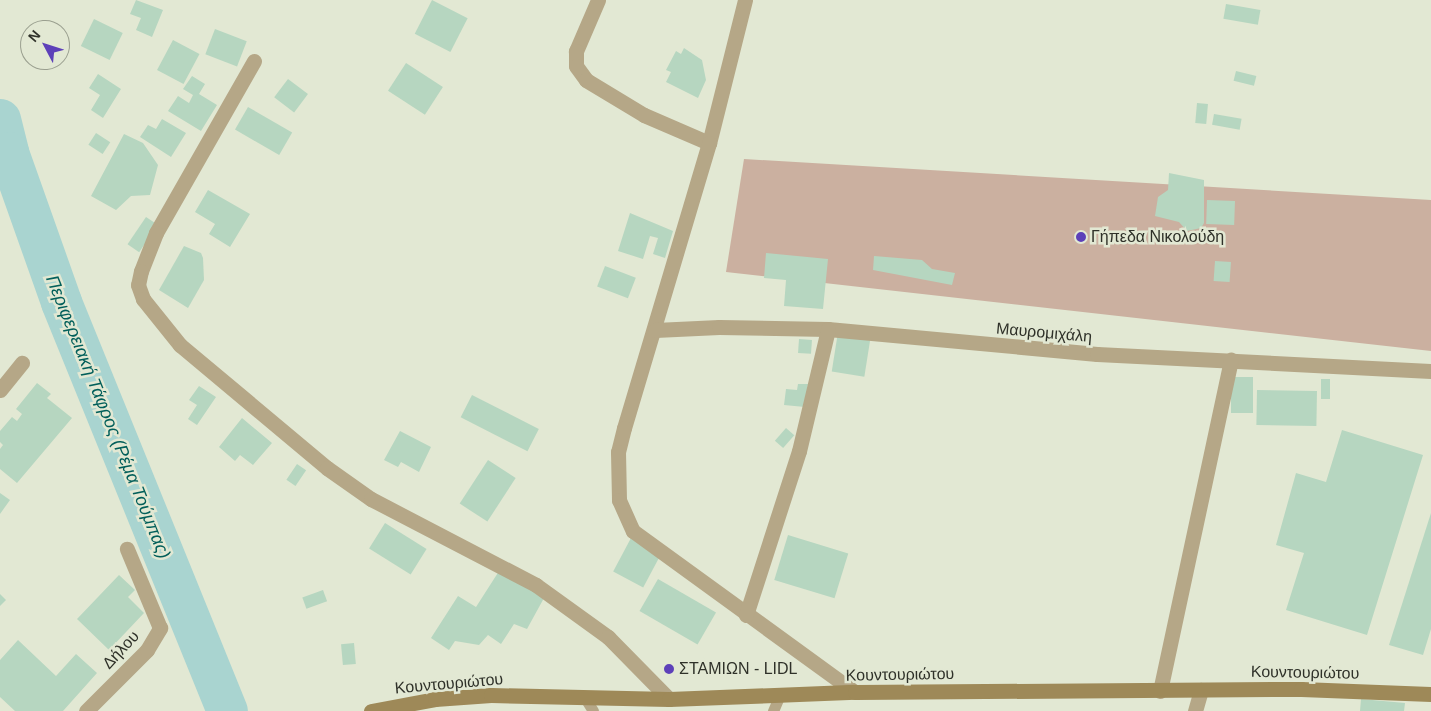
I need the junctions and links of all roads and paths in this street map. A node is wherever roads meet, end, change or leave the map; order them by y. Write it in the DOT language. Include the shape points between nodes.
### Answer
graph roads {
  1 [pos="598,0"];
  2 [pos="745,0"];
  3 [pos="254,61"];
  4 [pos="709,143"];
  5 [pos="655,330"];
  6 [pos="828,330"];
  7 [pos="1231,360"];
  8 [pos="22,363"];
  9 [pos="1431,371"];
  10 [pos="0,390"];
  11 [pos="127,549"];
  12 [pos="746,615"];
  13 [pos="1201,690"];
  14 [pos="1160,691"];
  15 [pos="855,692"];
  16 [pos="1431,694"];
  17 [pos="779,697"];
  18 [pos="585,698"];
  19 [pos="668,699"];
  20 [pos="86,711"];
  21 [pos="370,711"];
  22 [pos="594,711"];
  23 [pos="773,711"];
  24 [pos="1195,711"];
  1 -- 4 [label="street" via="576,51 576,66 586,80 644,115"];
  2 -- 4 [label="street"];
  3 -- 19 [label="street" via="156,233 138,284 143,299 180,345 327,468 371,499 536,585 608,636"];
  4 -- 5 [label="street"];
  5 -- 6 [label="street, Μαυρομιχάλη" via="719,327"];
  5 -- 12 [label="street" via="618,452 623,512 633,531"];
  6 -- 7 [label="street, Μαυρομιχάλη" via="1097,354"];
  6 -- 12 [label="street" via="799,450"];
  7 -- 9 [label="street, Μαυρομιχάλη"];
  7 -- 14 [label="street" via="1216,444"];
  8 -- 10 [label="street"];
  11 -- 20 [label="street, Δήλου" via="160,628 147,650"];
  12 -- 15 [label="street"];
  13 -- 14 [label="main road, Κουντουριώτου"];
  13 -- 16 [label="main road, Κουντουριώτου" via="1301,689"];
  13 -- 24 [label="street"];
  14 -- 15 [label="main road, Κουντουριώτου"];
  15 -- 17 [label="main road, Κουντουριώτου"];
  17 -- 19 [label="main road, Κουντουριώτου"];
  17 -- 23 [label="lane"];
  18 -- 19 [label="main road, Κουντουριώτου"];
  18 -- 21 [label="main road, Κουντουριώτου" via="492,695 435,699"];
  18 -- 22 [label="lane"];
}
